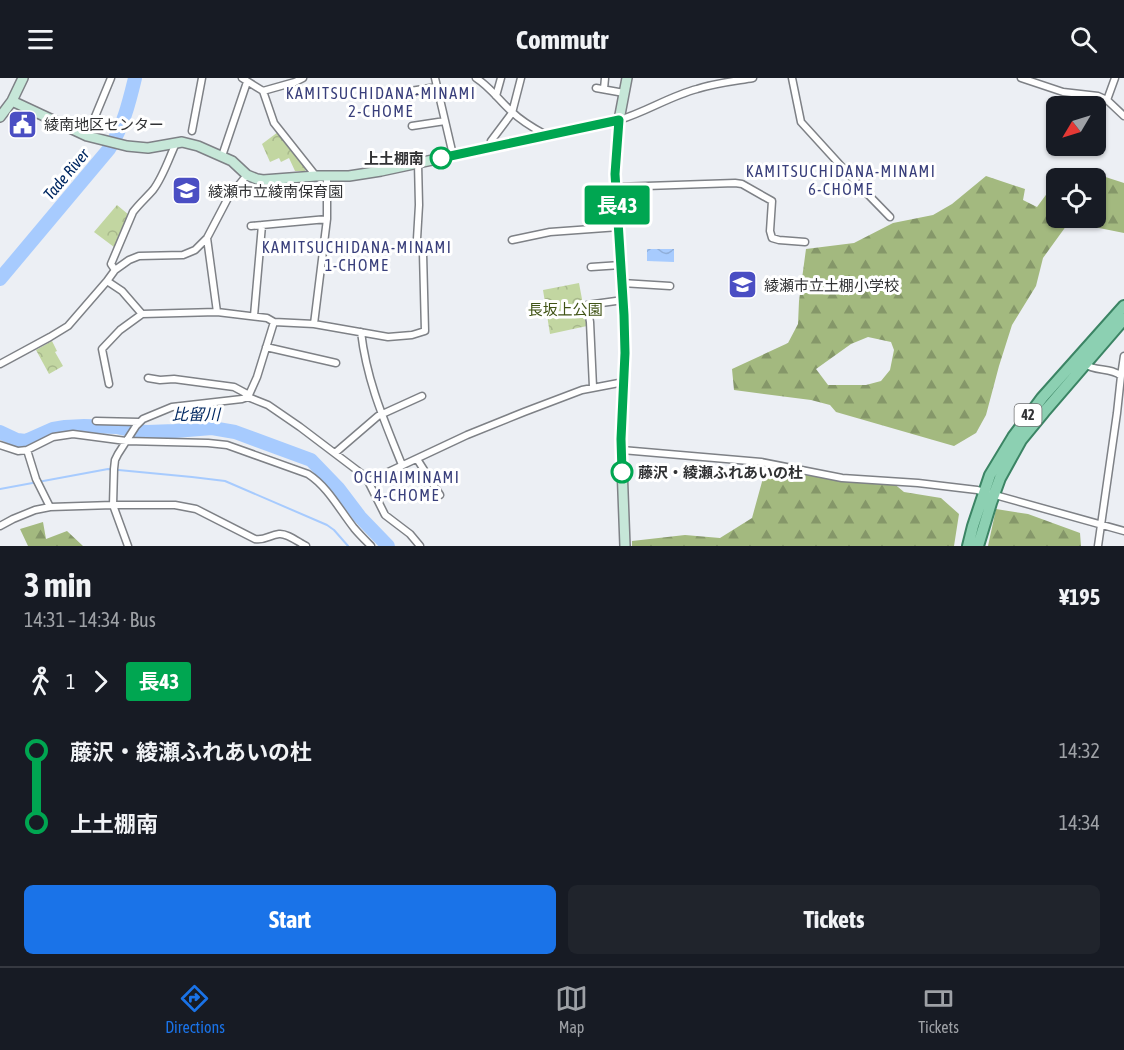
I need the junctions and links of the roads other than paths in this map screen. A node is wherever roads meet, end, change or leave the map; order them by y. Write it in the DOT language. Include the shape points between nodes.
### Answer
graph roads {
  1 [pos="23,78"];
  2 [pos="111,78"];
  3 [pos="202,78"];
  4 [pos="303,78"];
  5 [pos="435,78"];
  6 [pos="501,78"];
  7 [pos="521,78"];
  8 [pos="605,78"];
  9 [pos="627,78"];
  10 [pos="753,78"];
  11 [pos="792,78"];
  12 [pos="1021,78"];
  13 [pos="1115,78"];
  14 [pos="479,79"];
  15 [pos="245,80"];
  16 [pos="437,87"];
  17 [pos="262,91"];
  18 [pos="410,91"];
  19 [pos="624,93"];
  20 [pos="496,96"];
  21 [pos="1107,100"];
  22 [pos="12,101"];
  23 [pos="2,112"];
  24 [pos="512,113"];
  25 [pos="1124,116"];
  26 [pos="619,120"];
  27 [pos="445,122"];
  28 [pos="412,126"];
  29 [pos="192,131"];
  30 [pos="547,135"];
  31 [pos="87,136"];
  32 [pos="176,143"];
  33 [pos="492,147"];
  34 [pos="453,155"];
  35 [pos="222,156"];
  36 [pos="418,163"];
  37 [pos="247,175"];
  38 [pos="316,176"];
  39 [pos="327,176"];
  40 [pos="616,186"];
  41 [pos="890,217"];
  42 [pos="327,219"];
  43 [pos="262,225"];
  44 [pos="251,226"];
  45 [pos="619,227"];
  46 [pos="207,238"];
  47 [pos="513,240"];
  48 [pos="805,242"];
  49 [pos="621,265"];
  50 [pos="591,267"];
  51 [pos="115,270"];
  52 [pos="107,281"];
  53 [pos="622,283"];
  54 [pos="670,286"];
  55 [pos="1124,296"];
  56 [pos="623,300"];
  57 [pos="1124,306"];
  58 [pos="217,312"];
  59 [pos="142,314"];
  60 [pos="254,316"];
  61 [pos="1124,319"];
  62 [pos="274,322"];
  63 [pos="314,324"];
  64 [pos="1124,325"];
  65 [pos="361,333"];
  66 [pos="1101,339"];
  67 [pos="266,347"];
  68 [pos="1124,356"];
  69 [pos="336,363"];
  70 [pos="0,364"];
  71 [pos="1085,364"];
  72 [pos="1121,376"];
  73 [pos="148,378"];
  74 [pos="624,382"];
  75 [pos="109,384"];
  76 [pos="593,387"];
  77 [pos="249,396"];
  78 [pos="422,396"];
  79 [pos="382,414"];
  80 [pos="96,421"];
  81 [pos="137,424"];
  82 [pos="126,440"];
  83 [pos="0,445"];
  84 [pos="27,450"];
  85 [pos="622,450"];
  86 [pos="334,453"];
  87 [pos="417,459"];
  88 [pos="402,465"];
  89 [pos="369,481"];
  90 [pos="989,493"];
  91 [pos="440,495"];
  92 [pos="113,505"];
  93 [pos="50,507"];
  94 [pos="1101,525"];
  95 [pos="0,526"];
  96 [pos="1124,531"];
  97 [pos="128,546"];
  98 [pos="306,546"];
  99 [pos="371,546"];
  100 [pos="420,546"];
  101 [pos="626,546"];
  102 [pos="968,546"];
  103 [pos="978,546"];
  104 [pos="1098,546"];
  1 -- 22 [label="street"];
  2 -- 31 [label="street"];
  3 -- 29 [label="street"];
  4 -- 17 [label="street"];
  5 -- 16 [label="street"];
  6 -- 20 [label="street"];
  7 -- 24 [label="street"];
  8 -- 19 [label="street" via="600,89"];
  9 -- 19 [label="street"];
  10 -- 26 [label="street" via="698,88"];
  11 -- 41 [label="street" via="801,122"];
  12 -- 21 [label="street" via="1063,92"];
  13 -- 21 [label="street"];
  14 -- 20 [label="street"];
  15 -- 17 [label="street"];
  15 -- 35 [label="street"];
  16 -- 18 [label="street"];
  16 -- 27 [label="street"];
  17 -- 38 [label="street" via="274,123"];
  19 -- 26 [label="street"];
  20 -- 24 [label="street"];
  21 -- 25 [label="street"];
  22 -- 23 [label="street"];
  22 -- 31 [label="street"];
  24 -- 30 [label="street"];
  24 -- 33 [label="street" via="491,141"];
  26 -- 30 [label="street"];
  26 -- 40 [label="street"];
  27 -- 28 [label="street"];
  27 -- 34 [label="street"];
  30 -- 33 [label="street"];
  31 -- 32 [label="street" via="148,148"];
  32 -- 35 [label="street" via="198,146"];
  32 -- 51 [label="street" via="154,189 134,212 111,264"];
  33 -- 34 [label="street"];
  34 -- 36 [label="street"];
  35 -- 37 [label="street"];
  36 -- 39 [label="street" via="358,175"];
  36 -- 65 [label="street" via="417,239 423,253 425,331 388,337"];
  37 -- 38 [label="street" via="263,180"];
  37 -- 46 [label="street" via="228,198"];
  38 -- 39 [label="street"];
  39 -- 42 [label="street"];
  40 -- 45 [label="street"];
  40 -- 48 [label="street" via="742,184 772,201 772,238"];
  42 -- 43 [label="street"];
  42 -- 63 [label="street"];
  43 -- 44 [label="street"];
  43 -- 60 [label="street"];
  45 -- 47 [label="street" via="550,232"];
  45 -- 49 [label="street"];
  46 -- 51 [label="street" via="190,254 140,256"];
  46 -- 58 [label="street"];
  49 -- 50 [label="street"];
  49 -- 53 [label="street"];
  51 -- 52 [label="street"];
  52 -- 59 [label="street" via="122,291"];
  52 -- 70 [label="street" via="68,326"];
  53 -- 54 [label="street"];
  53 -- 56 [label="street"];
  55 -- 66 [label="main road, 42"];
  56 -- 74 [label="street"];
  56 -- 76 [label="street" via="586,305"];
  57 -- 66 [label="main road, 42"];
  58 -- 59 [label="street"];
  58 -- 60 [label="street"];
  59 -- 75 [label="street" via="102,349"];
  60 -- 62 [label="street"];
  61 -- 66 [label="main road, 42"];
  62 -- 63 [label="street"];
  62 -- 67 [label="street"];
  63 -- 65 [label="street"];
  64 -- 66 [label="main road, 42"];
  65 -- 79 [label="street" via="373,392"];
  66 -- 71 [label="main road, 42"];
  66 -- 90 [label="main road, 42" via="1024,421 990,475"];
  67 -- 69 [label="street"];
  67 -- 77 [label="street"];
  68 -- 72 [label="street"];
  71 -- 72 [label="street"];
  71 -- 90 [label="main road, 42" via="1021,440"];
  72 -- 94 [label="street"];
  73 -- 77 [label="street" via="234,387"];
  74 -- 76 [label="street"];
  74 -- 85 [label="street"];
  76 -- 87 [label="street" via="467,435"];
  77 -- 81 [label="street" via="172,407"];
  77 -- 86 [label="street" via="268,405"];
  78 -- 79 [label="street"];
  79 -- 86 [label="street"];
  79 -- 88 [label="street"];
  80 -- 81 [label="street"];
  81 -- 82 [label="street"];
  82 -- 84 [label="street" via="73,434 53,437"];
  82 -- 92 [label="street" via="115,460"];
  82 -- 99 [label="street" via="227,445 308,474 318,480"];
  83 -- 84 [label="street"];
  84 -- 93 [label="street"];
  85 -- 90 [label="street" via="761,462 842,478"];
  85 -- 101 [label="street"];
  86 -- 89 [label="street"];
  87 -- 88 [label="street"];
  87 -- 91 [label="street"];
  88 -- 89 [label="street"];
  89 -- 100 [label="street" via="385,514"];
  90 -- 94 [label="street"];
  90 -- 102 [label="main road, 42"];
  90 -- 103 [label="main road, 42"];
  92 -- 93 [label="street"];
  92 -- 97 [label="street"];
  92 -- 98 [label="street" via="196,509 260,540 285,534"];
  93 -- 95 [label="street"];
  94 -- 96 [label="street"];
  94 -- 104 [label="street"];
}
